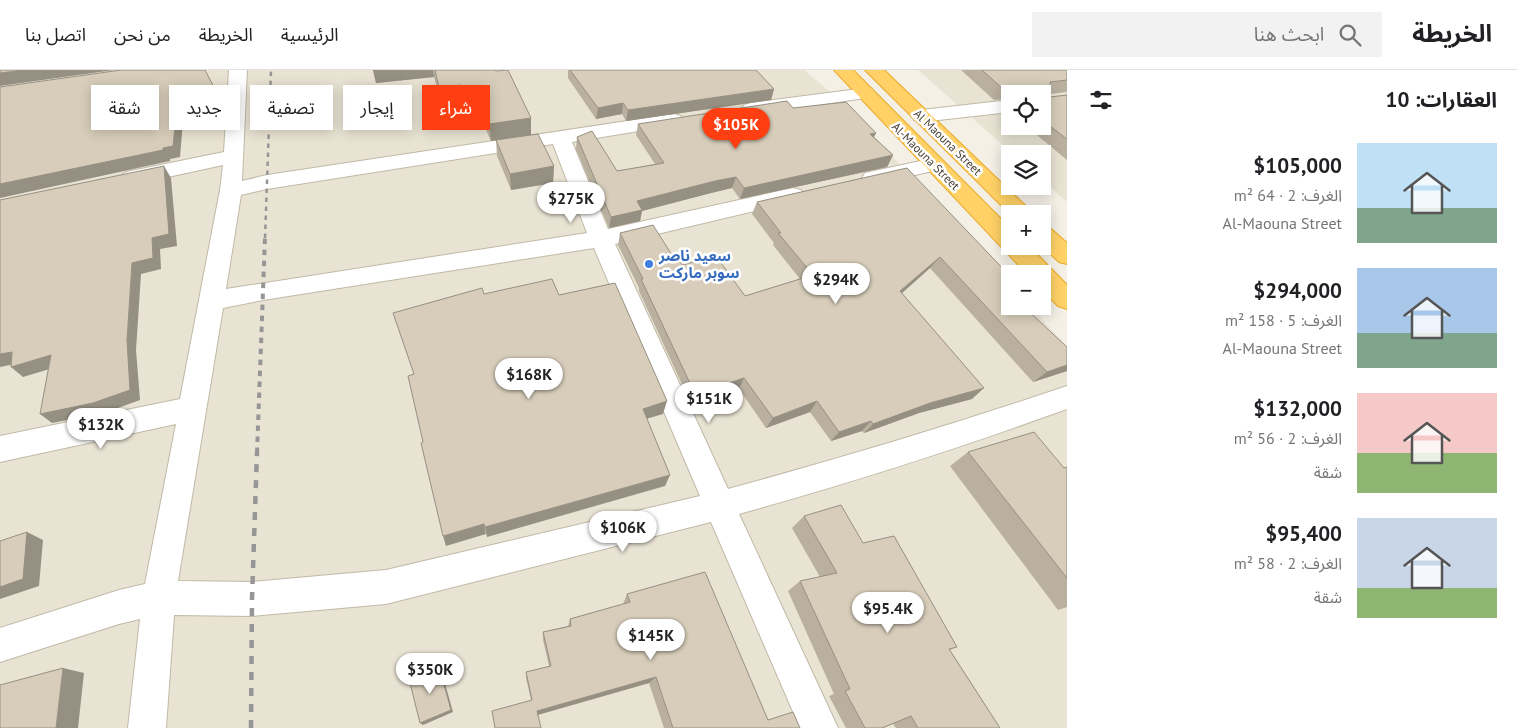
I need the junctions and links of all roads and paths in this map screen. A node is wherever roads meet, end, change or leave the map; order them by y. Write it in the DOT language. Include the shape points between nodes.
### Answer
graph roads {
  1 [pos="238,70"];
  2 [pos="843,70"];
  3 [pos="874,70"];
  4 [pos="866,92"];
  5 [pos="1001,107"];
  6 [pos="728,112"];
  7 [pos="921,116"];
  8 [pos="688,118"];
  9 [pos="560,137"];
  10 [pos="234,156"];
  11 [pos="934,164"];
  12 [pos="108,183"];
  13 [pos="848,183"];
  14 [pos="231,190"];
  15 [pos="810,191"];
  16 [pos="1013,205"];
  17 [pos="1001,233"];
  18 [pos="601,238"];
  19 [pos="1051,241"];
  20 [pos="1024,255"];
  21 [pos="1067,256"];
  22 [pos="1033,265"];
  23 [pos="1051,283"];
  24 [pos="1067,300"];
  25 [pos="212,301"];
  26 [pos="1067,397"];
  27 [pos="193,408"];
  28 [pos="0,449"];
  29 [pos="721,505"];
  30 [pos="159,598"];
  31 [pos="0,645"];
  32 [pos="147,728"];
  33 [pos="819,728"];
  1 -- 10 [label="street"];
  2 -- 4 [label="highway, Al-Maouna Street"];
  3 -- 7 [label="highway, Al Maouna Street"];
  4 -- 6 [label="street"];
  4 -- 11 [label="highway, Al-Maouna Street"];
  5 -- 7 [label="street"];
  7 -- 16 [label="highway, Al Maouna Street"];
  8 -- 9 [label="street"];
  9 -- 14 [label="street"];
  9 -- 18 [label="street"];
  10 -- 12 [label="street"];
  10 -- 14 [label="street"];
  11 -- 13 [label="street"];
  11 -- 17 [label="highway, Al-Maouna Street"];
  14 -- 25 [label="street"];
  15 -- 18 [label="street"];
  18 -- 25 [label="street"];
  18 -- 29 [label="street"];
  19 -- 21 [label="highway"];
  20 -- 22 [label="highway"];
  23 -- 24 [label="highway"];
  25 -- 27 [label="street"];
  26 -- 29 [label="street" via="908,452"];
  27 -- 28 [label="street"];
  27 -- 30 [label="street"];
  29 -- 30 [label="street" via="386,587 252,599"];
  29 -- 33 [label="street"];
  30 -- 31 [label="street" via="119,607"];
  30 -- 32 [label="street"];
}
